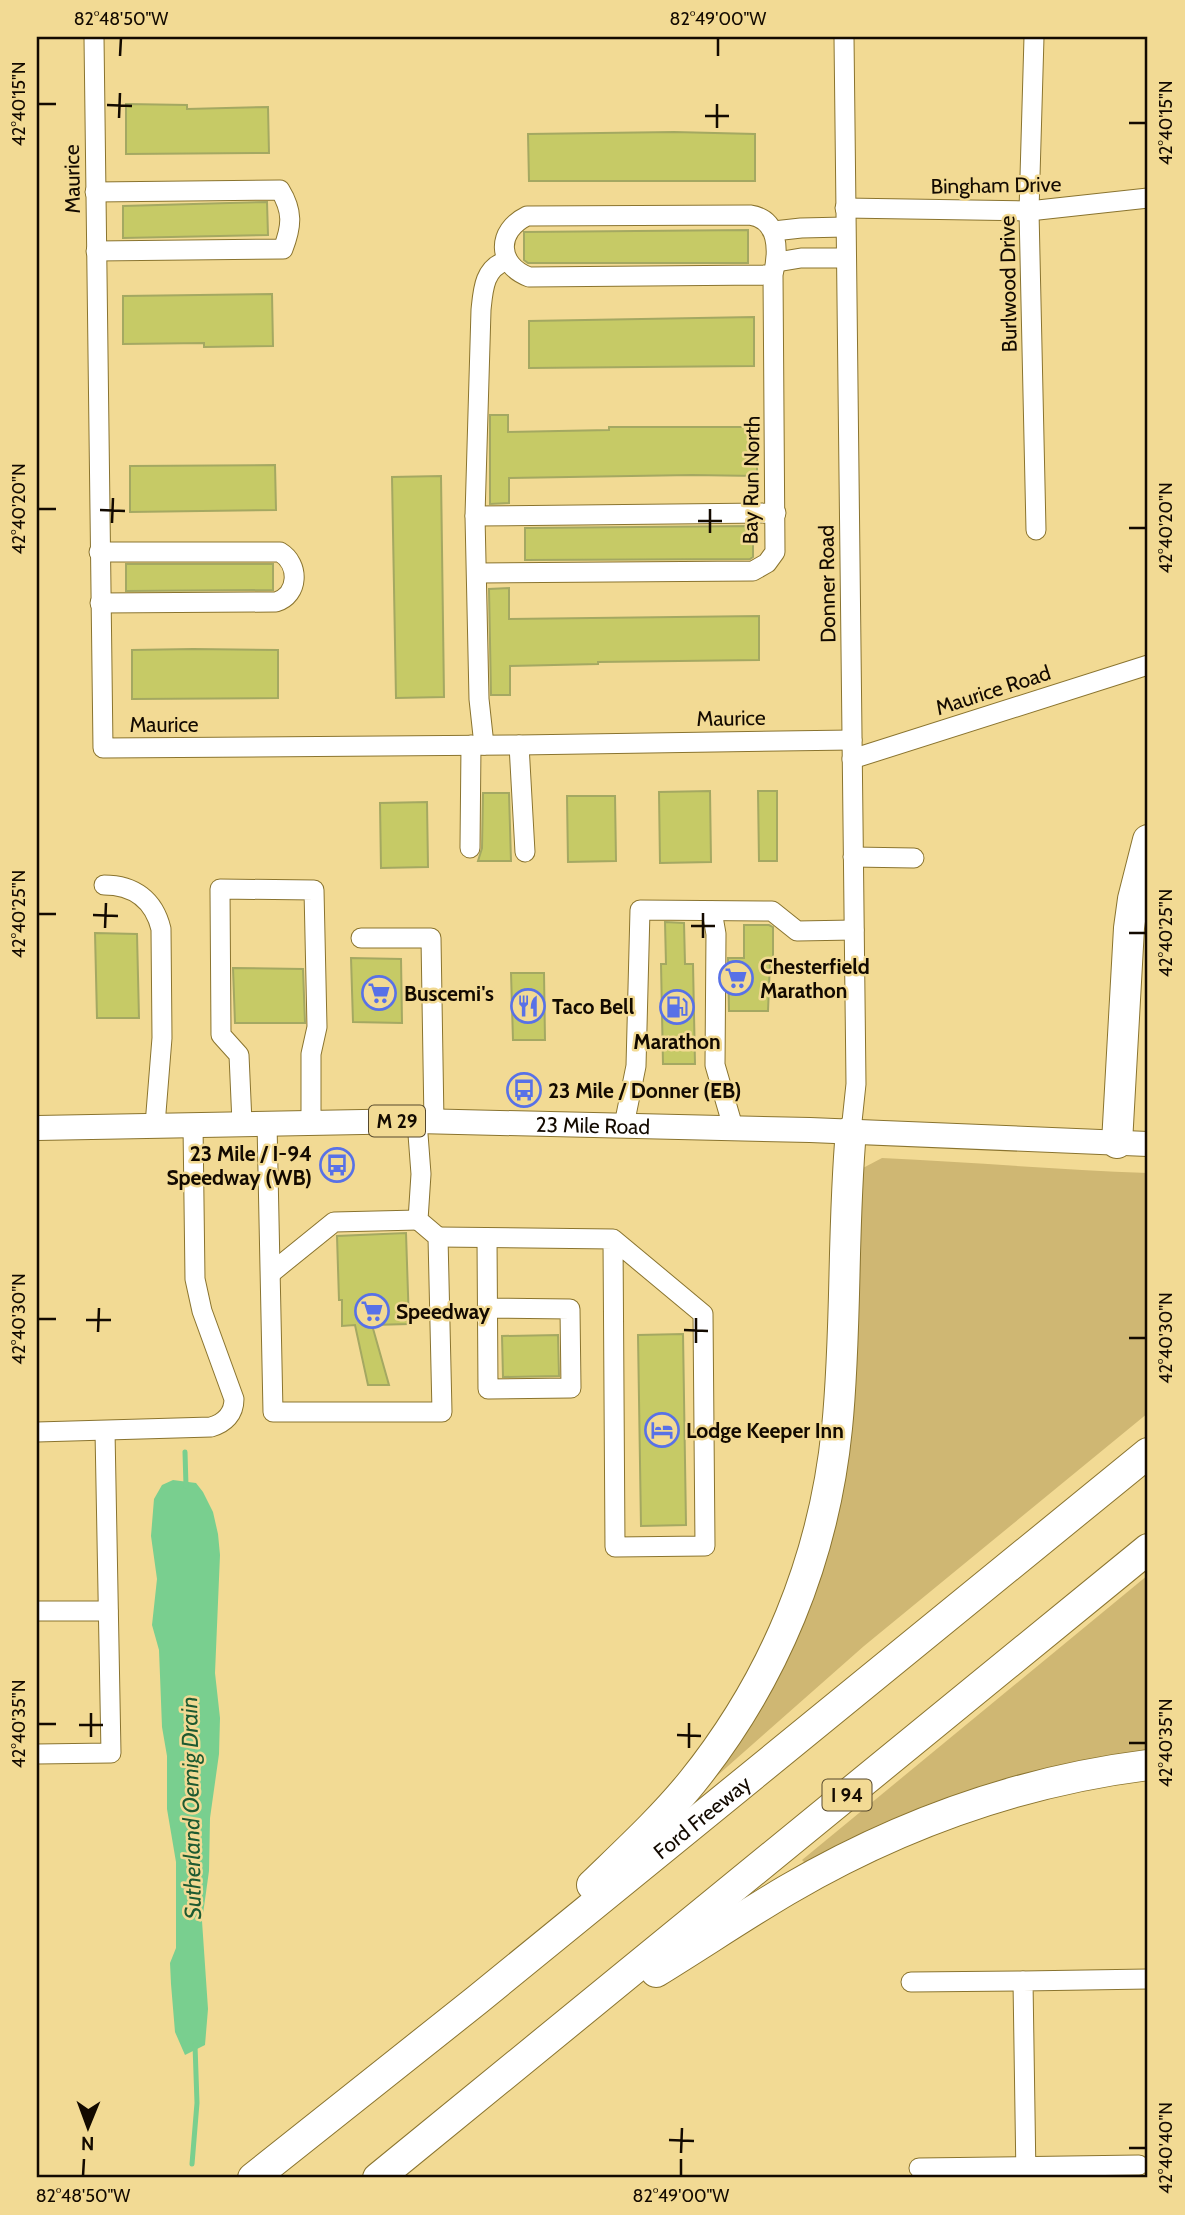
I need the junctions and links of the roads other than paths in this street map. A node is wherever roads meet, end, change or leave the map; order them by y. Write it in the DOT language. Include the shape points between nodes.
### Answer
graph roads {
  1 [pos="94,37"];
  2 [pos="845,37"];
  3 [pos="1034,37"];
  4 [pos="95,192"];
  5 [pos="1148,198"];
  6 [pos="845,208"];
  7 [pos="1029,211"];
  8 [pos="845,228"];
  9 [pos="774,232"];
  10 [pos="96,251"];
  11 [pos="846,258"];
  12 [pos="506,261"];
  13 [pos="775,268"];
  14 [pos="776,513"];
  15 [pos="475,516"];
  16 [pos="1036,530"];
  17 [pos="99,552"];
  18 [pos="478,573"];
  19 [pos="100,603"];
  20 [pos="1148,665"];
  21 [pos="478,745"];
  22 [pos="519,745"];
  23 [pos="852,749"];
  24 [pos="1148,840"];
  25 [pos="470,848"];
  26 [pos="525,852"];
  27 [pos="853,857"];
  28 [pos="914,858"];
  29 [pos="104,885"];
  30 [pos="712,911"];
  31 [pos="854,930"];
  32 [pos="361,938"];
  33 [pos="426,1121"];
  34 [pos="255,1123"];
  35 [pos="311,1123"];
  36 [pos="155,1125"];
  37 [pos="193,1125"];
  38 [pos="624,1125"];
  39 [pos="733,1127"];
  40 [pos="37,1128"];
  41 [pos="852,1131"];
  42 [pos="1117,1143"];
  43 [pos="1148,1144"];
  44 [pos="418,1220"];
  45 [pos="438,1237"];
  46 [pos="487,1238"];
  47 [pos="613,1239"];
  48 [pos="271,1273"];
  49 [pos="488,1308"];
  50 [pos="105,1431"];
  51 [pos="37,1432"];
  52 [pos="1148,1453"];
  53 [pos="1148,1549"];
  54 [pos="37,1611"];
  55 [pos="108,1611"];
  56 [pos="37,1754"];
  57 [pos="1148,1765"];
  58 [pos="1148,1979"];
  59 [pos="1023,1981"];
  60 [pos="911,1982"];
  61 [pos="477,2000"];
  62 [pos="546,2041"];
  63 [pos="1139,2165"];
  64 [pos="919,2168"];
  65 [pos="1026,2172"];
  66 [pos="253,2178"];
  67 [pos="378,2178"];
  1 -- 4 [label="street, Maurice"];
  2 -- 6 [label="street, Donner Road"];
  3 -- 7 [label="street, Burlwood Drive"];
  4 -- 10 [label="street, Maurice"];
  4 -- 10 [label="street" via="280,190 291,218 283,249"];
  5 -- 7 [label="street, Bingham Drive"];
  6 -- 7 [label="street, Bingham Drive"];
  6 -- 8 [label="street, Donner Road"];
  7 -- 16 [label="street, Burlwood Drive"];
  8 -- 9 [label="street"];
  8 -- 11 [label="street, Donner Road"];
  9 -- 12 [label="street" via="768,222 750,215 527,216 507,235"];
  9 -- 13 [label="street, Bay Run North"];
  10 -- 17 [label="street, Maurice"];
  11 -- 13 [label="street" via="801,258"];
  11 -- 23 [label="street, Donner Road"];
  12 -- 13 [label="street" via="529,277"];
  12 -- 15 [label="street" via="492,270 484,284"];
  13 -- 14 [label="street, Bay Run North"];
  14 -- 15 [label="street"];
  14 -- 18 [label="street, Bay Run North" via="775,552 767,564 753,570"];
  15 -- 18 [label="street"];
  17 -- 19 [label="street, Maurice"];
  17 -- 19 [label="street" via="280,552 295,571 286,599 276,602"];
  18 -- 21 [label="street"];
  19 -- 21 [label="street, Maurice" via="103,748"];
  20 -- 23 [label="street, Maurice Road"];
  21 -- 22 [label="street, Maurice"];
  21 -- 25 [label="street"];
  22 -- 23 [label="street, Maurice"];
  22 -- 26 [label="street"];
  23 -- 27 [label="street, Donner Road"];
  24 -- 42 [label="highway" via="1129,928"];
  27 -- 28 [label="street"];
  27 -- 31 [label="street, Donner Road"];
  29 -- 36 [label="street" via="135,890 158,915 161,929 162,1038"];
  30 -- 31 [label="street" via="772,911 797,930"];
  30 -- 38 [label="street" via="640,910 636,1066"];
  30 -- 39 [label="street" via="716,934 715,1065"];
  31 -- 41 [label="street, Donner Road" via="856,1084"];
  32 -- 33 [label="street" via="431,938"];
  33 -- 35 [label="main road, 23 Mile Road / M 29"];
  33 -- 38 [label="main road, 23 Mile Road / M 29"];
  33 -- 44 [label="street"];
  34 -- 35 [label="main road, 23 Mile Road / M 29"];
  34 -- 35 [label="street" via="239,1055 221,1035 220,889 314,890 317,1027 311,1054"];
  34 -- 37 [label="main road, 23 Mile Road / M 29"];
  34 -- 48 [label="street"];
  36 -- 37 [label="main road, 23 Mile Road / M 29"];
  36 -- 40 [label="main road, 23 Mile Road / M 29"];
  37 -- 50 [label="street" via="195,1279 234,1408 221,1424 211,1427"];
  38 -- 39 [label="main road, 23 Mile Road / M 29"];
  39 -- 41 [label="main road, 23 Mile Road / M 29"];
  41 -- 42 [label="main road, 23 Mile Road / M 29"];
  41 -- 61 [label="highway" via="833,1465 813,1556 783,1635 745,1708 691,1783"];
  42 -- 43 [label="main road, 23 Mile Road / M 29"];
  44 -- 45 [label="street"];
  44 -- 48 [label="street" via="334,1222"];
  45 -- 46 [label="street"];
  45 -- 48 [label="street" via="442,1412 273,1412"];
  46 -- 47 [label="street"];
  46 -- 49 [label="street"];
  47 -- 47 [label="street" via="703,1314 705,1546 615,1547"];
  49 -- 49 [label="street" via="488,1389 570,1388 570,1309"];
  50 -- 51 [label="street"];
  50 -- 55 [label="street"];
  52 -- 61 [label="highway, Ford Freeway"];
  53 -- 62 [label="highway, I 94"];
  54 -- 55 [label="street"];
  55 -- 56 [label="street" via="111,1754"];
  57 -- 62 [label="highway" via="1027,1789 931,1819 884,1840 788,1889"];
  58 -- 59 [label="street"];
  59 -- 60 [label="street"];
  59 -- 65 [label="street"];
  61 -- 66 [label="highway, Ford Freeway"];
  62 -- 67 [label="highway, I 94"];
  63 -- 65 [label="street"];
  64 -- 65 [label="street"];
}
